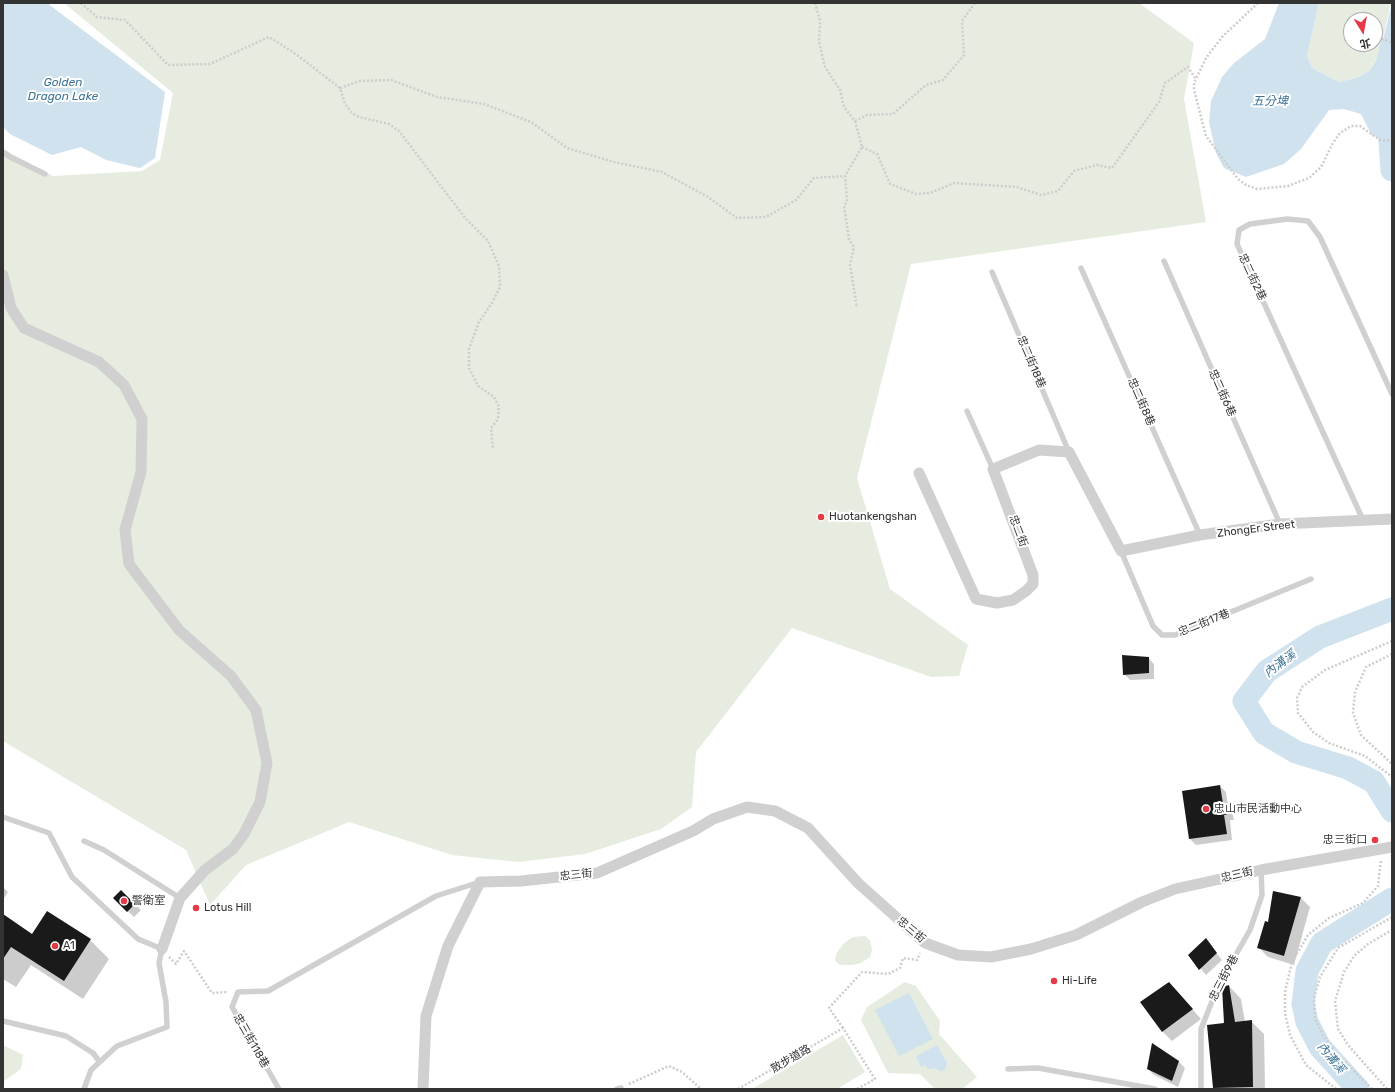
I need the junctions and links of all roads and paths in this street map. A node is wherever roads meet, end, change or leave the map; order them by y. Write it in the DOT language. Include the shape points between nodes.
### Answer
graph roads {
  1 [pos="81,3"];
  2 [pos="815,3"];
  3 [pos="975,3"];
  4 [pos="1258,3"];
  5 [pos="1195,78"];
  6 [pos="340,88"];
  7 [pos="855,121"];
  8 [pos="1392,141"];
  9 [pos="862,147"];
  10 [pos="3,152"];
  11 [pos="45,174"];
  12 [pos="845,176"];
  13 [pos="1164,262"];
  14 [pos="1081,268"];
  15 [pos="992,272"];
  16 [pos="3,275"];
  17 [pos="857,308"];
  18 [pos="1392,394"];
  19 [pos="967,411"];
  20 [pos="493,449"];
  21 [pos="1069,452"];
  22 [pos="993,469"];
  23 [pos="919,473"];
  24 [pos="1392,519"];
  25 [pos="1363,520"];
  26 [pos="1280,524"];
  27 [pos="1200,535"];
  28 [pos="1121,551"];
  29 [pos="1310,579"];
  30 [pos="1392,640"];
  31 [pos="1392,654"];
  32 [pos="1392,764"];
  33 [pos="1392,777"];
  34 [pos="3,817"];
  35 [pos="84,841"];
  36 [pos="1392,847"];
  37 [pos="1379,849"];
  38 [pos="1261,870"];
  39 [pos="480,882"];
  40 [pos="180,898"];
  41 [pos="1392,917"];
  42 [pos="1392,930"];
  43 [pos="925,942"];
  44 [pos="162,949"];
  45 [pos="238,992"];
  46 [pos="3,1021"];
  47 [pos="843,1028"];
  48 [pos="99,1061"];
  49 [pos="1008,1069"];
  50 [pos="619,1088"];
  51 [pos="84,1089"];
  52 [pos="279,1089"];
  53 [pos="423,1089"];
  54 [pos="701,1089"];
  55 [pos="738,1089"];
  56 [pos="857,1089"];
  57 [pos="1156,1089"];
  58 [pos="1201,1089"];
  59 [pos="1336,1089"];
  60 [pos="1372,1089"];
  61 [pos="1387,1089"];
  1 -- 6 [label="path" via="98,17 125,20 168,65 210,64 269,37"];
  2 -- 7 [label="path" via="820,21 819,42 825,67 840,90 844,107"];
  3 -- 7 [label="path" via="962,21 964,55 943,80 926,85 892,114 868,115"];
  4 -- 5 [label="path" via="1222,36"];
  5 -- 8 [label="path" via="1194,90 1206,136 1238,179 1253,188 1288,186 1309,178 1318,171 1340,133 1351,126 1360,126 1380,140"];
  5 -- 9 [label="path" via="1188,67 1165,83 1159,102 1112,168 1097,165 1074,171 1058,191 1041,195 1017,187 954,183 930,193 916,194 890,184 877,154"];
  6 -- 12 [label="path" via="360,81 391,80 437,97 484,104 531,122 567,148 614,162 662,172 708,197 737,218 766,217 796,200 814,178"];
  6 -- 20 [label="path" via="345,104 352,113 388,124 399,131 466,219 488,241 499,266 500,286 492,304 478,322 469,349 469,368 478,386 494,397 499,407 498,419 491,428"];
  7 -- 9 [label="path"];
  9 -- 12 [label="path"];
  10 -- 11 [label="lane" via="10,158"];
  12 -- 17 [label="path" via="847,201 844,206 849,239 854,247 850,265"];
  13 -- 26 [label="lane, 忠二街6巷"];
  14 -- 27 [label="lane, 忠二街8巷"];
  15 -- 21 [label="lane, 忠二街18巷"];
  16 -- 40 [label="street" via="11,308 24,328 99,362 124,385 142,419 141,472 125,530 128,564 179,630 231,676 256,710 267,763 260,802 244,834 233,849 205,870"];
  18 -- 25 [label="lane, 忠二街2巷" via="1320,237 1308,221 1287,220 1250,224 1239,230 1237,244"];
  19 -- 22 [label="lane"];
  21 -- 22 [label="street" via="1039,450"];
  21 -- 28 [label="street"];
  22 -- 23 [label="street, 忠二街" via="1033,575 1033,584 1026,591 1013,600 997,603 976,599"];
  24 -- 25 [label="street, ZhongEr Street"];
  25 -- 26 [label="street, ZhongEr Street"];
  26 -- 27 [label="street, ZhongEr Street"];
  27 -- 28 [label="street, ZhongEr Street"];
  28 -- 29 [label="lane, 忠二街17巷" via="1153,626 1162,635 1175,635"];
  30 -- 33 [label="path" via="1325,670 1302,687 1297,698 1298,713 1313,732 1329,743 1365,756"];
  31 -- 32 [label="path" via="1366,667 1355,692 1353,713 1361,735"];
  34 -- 44 [label="lane" via="49,833 72,877 138,939"];
  35 -- 40 [label="lane" via="104,850"];
  36 -- 37 [label="street, 忠三街"];
  37 -- 38 [label="street, 忠三街"];
  37 -- 59 [label="path" via="1382,863 1378,886 1363,903 1329,918 1308,934 1292,962 1285,992 1285,1013 1290,1035 1296,1047 1306,1065"];
  38 -- 43 [label="street, 忠三街" via="1175,889 1142,902 1076,935 1031,949 991,957 958,955"];
  38 -- 58 [label="lane, 忠三街9巷" via="1262,895 1250,930 1218,984 1201,1029"];
  39 -- 43 [label="street, 忠三街" via="596,873 693,831 713,819 748,807 775,811 808,828 858,883"];
  39 -- 45 [label="lane, 忠三街" via="436,896 268,991"];
  39 -- 53 [label="street" via="448,946 426,1016"];
  40 -- 44 [label="street"];
  41 -- 60 [label="path" via="1338,948 1320,977 1314,998 1315,1018 1323,1035 1338,1055"];
  42 -- 61 [label="path" via="1354,956 1344,972 1335,1001 1338,1028 1348,1045"];
  43 -- 47 [label="path" via="917,960 903,958 900,968 888,974 862,972 829,1008"];
  44 -- 45 [label="path" via="176,964 184,951 212,993"];
  44 -- 48 [label="lane" via="159,963 166,1002 167,1026 117,1046"];
  45 -- 52 [label="lane, 忠三街118巷" via="232,1007"];
  46 -- 48 [label="lane" via="66,1036 93,1053"];
  47 -- 55 [label="path, 散步道路"];
  47 -- 56 [label="path" via="875,1079"];
  48 -- 51 [label="lane" via="91,1070"];
  49 -- 57 [label="lane" via="1038,1068"];
  50 -- 54 [label="path" via="668,1066 682,1072"];
}
